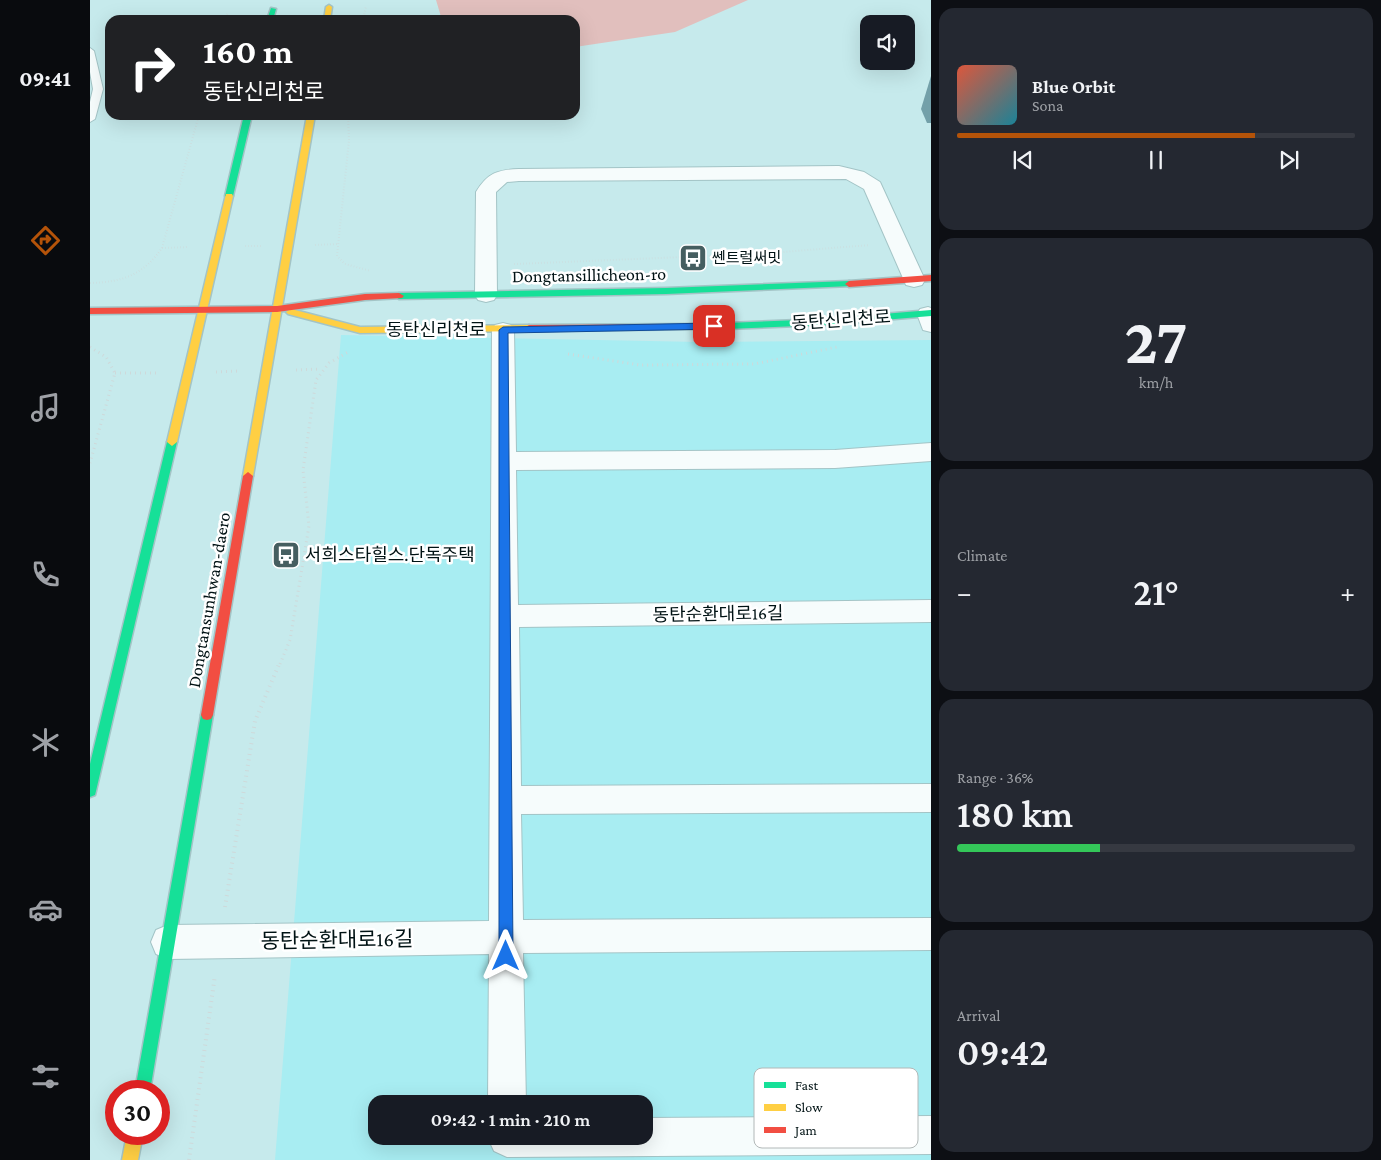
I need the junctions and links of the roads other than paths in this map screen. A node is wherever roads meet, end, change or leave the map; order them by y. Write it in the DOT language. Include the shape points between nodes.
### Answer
graph roads {
  1 [pos="330,7"];
  2 [pos="328,15"];
  3 [pos="90,51"];
  4 [pos="90,119"];
  5 [pos="247,120"];
  6 [pos="310,120"];
  7 [pos="923,279"];
  8 [pos="486,295"];
  9 [pos="203,308"];
  10 [pos="277,309"];
  11 [pos="90,311"];
  12 [pos="930,317"];
  13 [pos="503,330"];
  14 [pos="931,452"];
  15 [pos="504,461"];
  16 [pos="931,611"];
  17 [pos="504,616"];
  18 [pos="90,791"];
  19 [pos="931,798"];
  20 [pos="505,800"];
  21 [pos="931,934"];
  22 [pos="506,937"];
  23 [pos="168,942"];
  24 [pos="144,1080"];
  25 [pos="507,1095"];
  26 [pos="653,1134"];
  27 [pos="754,1135"];
  28 [pos="918,1135"];
  29 [pos="931,1135"];
  30 [pos="133,1145"];
  31 [pos="130,1160"];
  1 -- 2 [label="main road"];
  3 -- 4 [label="lane" via="98,89"];
  5 -- 9 [label="main road"];
  6 -- 10 [label="main road, Dongtansunhwan-daero"];
  7 -- 8 [label="main road, Dongtansillicheon-ro" via="837,285"];
  7 -- 8 [label="street, 동탄신리천로" via="898,243 873,186 852,174 519,175 492,181 486,192"];
  8 -- 10 [label="main road, Dongtansillicheon-ro" via="365,297"];
  9 -- 10 [label="main road"];
  9 -- 11 [label="main road"];
  9 -- 18 [label="main road"];
  10 -- 13 [label="main road, 동탄신리천로" via="360,330"];
  10 -- 23 [label="main road, Dongtansunhwan-daero"];
  12 -- 13 [label="main road, 동탄신리천로" via="696,327"];
  13 -- 15 [label="street"];
  14 -- 15 [label="street" via="836,460"];
  15 -- 17 [label="street"];
  16 -- 17 [label="street, 동탄순환대로16길"];
  17 -- 20 [label="street"];
  19 -- 20 [label="street"];
  20 -- 22 [label="street"];
  21 -- 22 [label="street, 동탄순환대로16길"];
  22 -- 23 [label="street, 동탄순환대로16길"];
  22 -- 25 [label="street"];
  23 -- 24 [label="main road, Dongtansunhwan-daero"];
  26 -- 27 [label="street"];
  28 -- 29 [label="street"];
  30 -- 31 [label="main road"];
}
